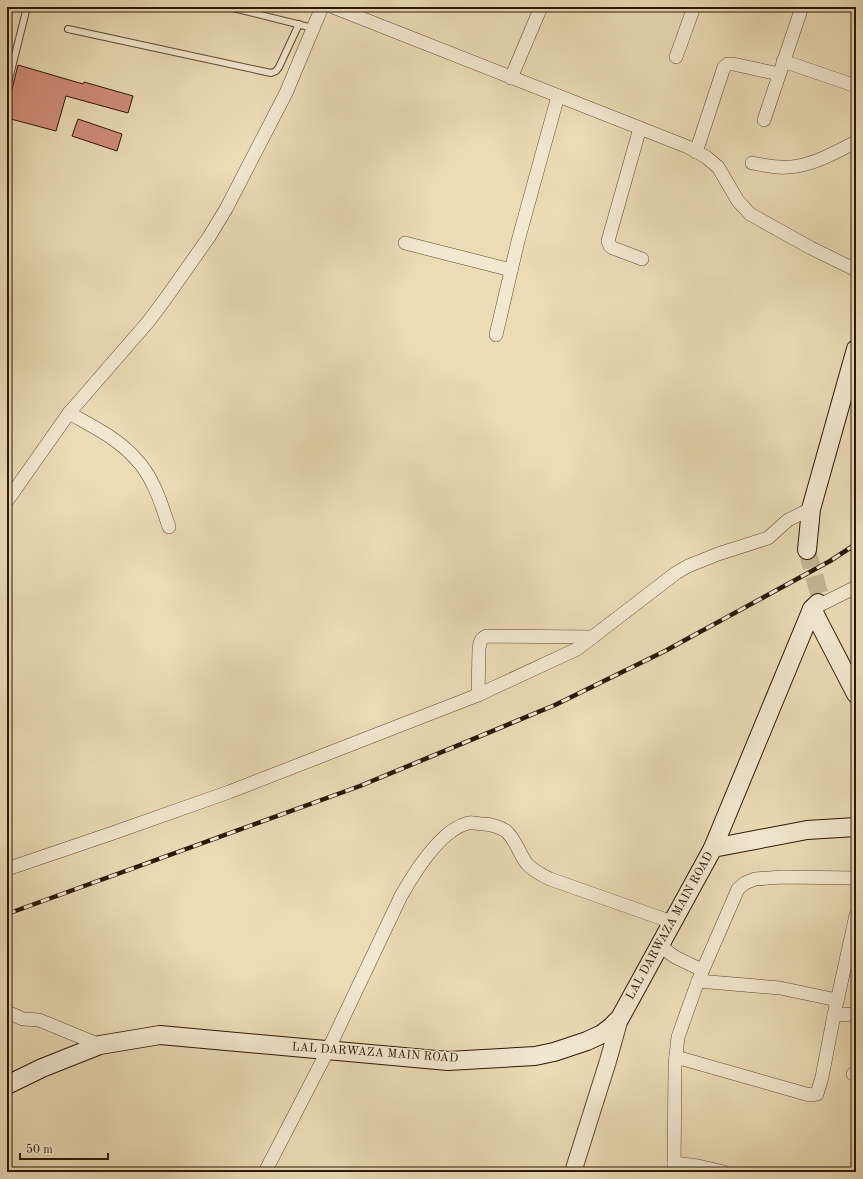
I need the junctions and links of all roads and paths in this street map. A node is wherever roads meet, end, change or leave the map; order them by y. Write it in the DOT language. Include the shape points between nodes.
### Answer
graph roads {
  1 [pos="27,7"];
  2 [pos="229,7"];
  3 [pos="322,7"];
  4 [pos="333,7"];
  5 [pos="540,7"];
  6 [pos="694,7"];
  7 [pos="802,7"];
  8 [pos="299,24"];
  9 [pos="313,28"];
  10 [pos="68,29"];
  11 [pos="676,57"];
  12 [pos="783,61"];
  13 [pos="779,74"];
  14 [pos="511,78"];
  15 [pos="7,86"];
  16 [pos="856,86"];
  17 [pos="558,96"];
  18 [pos="764,120"];
  19 [pos="640,128"];
  20 [pos="856,142"];
  21 [pos="696,152"];
  22 [pos="752,163"];
  23 [pos="405,243"];
  24 [pos="642,259"];
  25 [pos="511,270"];
  26 [pos="856,270"];
  27 [pos="496,335"];
  28 [pos="856,349"];
  29 [pos="69,413"];
  30 [pos="7,501"];
  31 [pos="811,509"];
  32 [pos="169,527"];
  33 [pos="807,550"];
  34 [pos="856,588"];
  35 [pos="817,605"];
  36 [pos="593,637"];
  37 [pos="856,694"];
  38 [pos="478,695"];
  39 [pos="856,827"];
  40 [pos="713,848"];
  41 [pos="7,869"];
  42 [pos="856,878"];
  43 [pos="856,915"];
  44 [pos="672,922"];
  45 [pos="660,946"];
  46 [pos="700,975"];
  47 [pos="837,1000"];
  48 [pos="7,1012"];
  49 [pos="856,1014"];
  50 [pos="834,1015"];
  51 [pos="620,1018"];
  52 [pos="100,1045"];
  53 [pos="328,1050"];
  54 [pos="676,1057"];
  55 [pos="7,1085"];
  56 [pos="674,1168"];
  57 [pos="265,1172"];
  58 [pos="573,1172"];
  59 [pos="724,1172"];
  1 -- 15 [label="lane"];
  2 -- 8 [label="lane"];
  3 -- 9 [label="street"];
  4 -- 14 [label="street"];
  5 -- 14 [label="street"];
  6 -- 11 [label="street"];
  7 -- 12 [label="street"];
  8 -- 9 [label="lane"];
  8 -- 10 [label="lane" via="279,67 271,73"];
  9 -- 29 [label="street" via="286,93 209,237 148,322"];
  12 -- 13 [label="street"];
  12 -- 16 [label="street"];
  13 -- 18 [label="street"];
  13 -- 21 [label="street" via="733,64 724,66"];
  14 -- 17 [label="street"];
  17 -- 19 [label="street"];
  17 -- 25 [label="street"];
  19 -- 21 [label="street"];
  19 -- 24 [label="street" via="608,241 613,248"];
  20 -- 22 [label="street" via="828,156 798,166 782,167"];
  21 -- 26 [label="street" via="718,167 738,201 750,214"];
  23 -- 25 [label="street"];
  25 -- 27 [label="street"];
  28 -- 31 [label="main road"];
  29 -- 30 [label="street"];
  29 -- 32 [label="street" via="124,446 136,459 158,495"];
  31 -- 33 [label="main road"];
  31 -- 36 [label="street" via="788,520 768,538 732,548 676,573"];
  34 -- 35 [label="street"];
  35 -- 37 [label="main road"];
  35 -- 40 [label="main road"];
  36 -- 38 [label="street" via="577,649"];
  36 -- 38 [label="street" via="484,637 479,648"];
  38 -- 41 [label="street" via="229,792"];
  39 -- 40 [label="main road, LAL DARWAZA MAIN ROAD" via="807,830"];
  40 -- 44 [label="main road, LAL DARWAZA MAIN ROAD"];
  42 -- 46 [label="street" via="783,877 755,879 745,883 738,889"];
  43 -- 47 [label="street"];
  44 -- 45 [label="main road, LAL DARWAZA MAIN ROAD"];
  44 -- 53 [label="street" via="550,880 527,864 514,839 504,830 489,824 468,823 450,832 427,855 414,873"];
  45 -- 46 [label="street"];
  45 -- 51 [label="main road, LAL DARWAZA MAIN ROAD"];
  46 -- 47 [label="street"];
  46 -- 54 [label="street" via="678,1037"];
  47 -- 50 [label="street"];
  48 -- 52 [label="street" via="23,1019 39,1020"];
  49 -- 50 [label="street"];
  50 -- 54 [label="street" via="817,1094 806,1094"];
  51 -- 53 [label="main road, LAL DARWAZA MAIN ROAD" via="602,1034 554,1052 535,1056 448,1061"];
  51 -- 58 [label="street"];
  52 -- 53 [label="main road, LAL DARWAZA MAIN ROAD" via="160,1035"];
  52 -- 55 [label="main road, LAL DARWAZA MAIN ROAD"];
  53 -- 57 [label="street"];
  54 -- 56 [label="street"];
  56 -- 59 [label="street" via="698,1166"];
}
